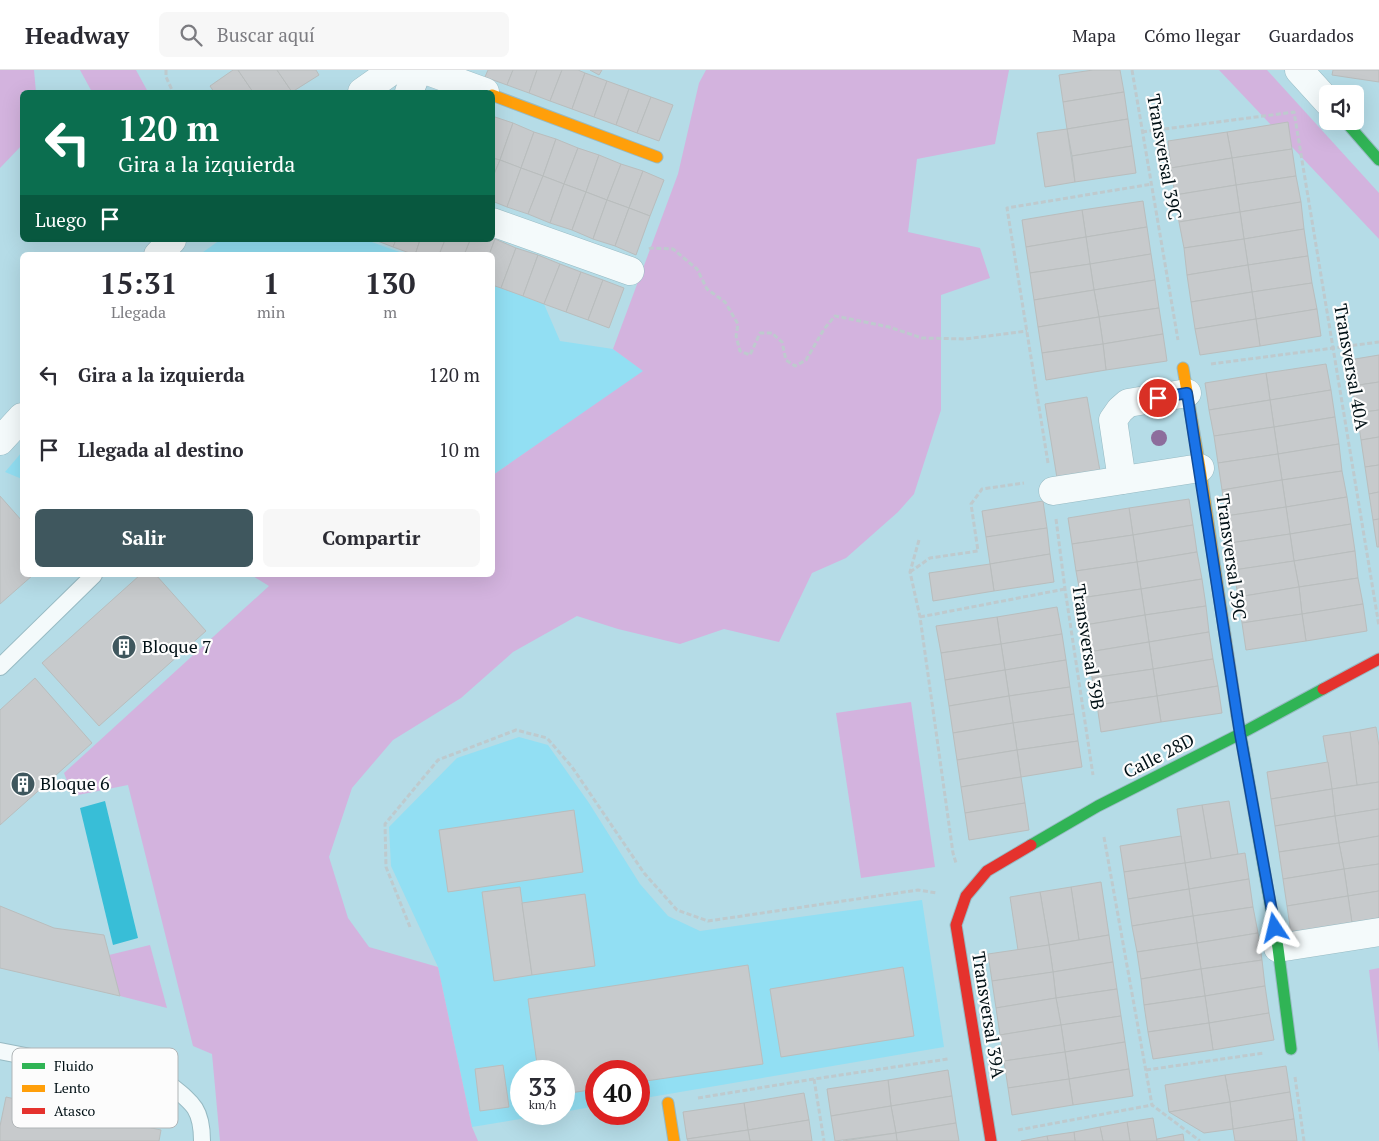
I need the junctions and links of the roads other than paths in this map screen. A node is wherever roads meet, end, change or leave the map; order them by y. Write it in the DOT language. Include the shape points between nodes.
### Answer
graph roads {
  1 [pos="393,70"];
  2 [pos="418,70"];
  3 [pos="425,70"];
  4 [pos="1299,70"];
  5 [pos="365,90"];
  6 [pos="410,90"];
  7 [pos="480,90"];
  8 [pos="1319,92"];
  9 [pos="495,96"];
  10 [pos="1353,130"];
  11 [pos="657,156"];
  12 [pos="1379,160"];
  13 [pos="495,223"];
  14 [pos="170,242"];
  15 [pos="161,252"];
  16 [pos="630,272"];
  17 [pos="1185,380"];
  18 [pos="20,419"];
  19 [pos="0,441"];
  20 [pos="1200,468"];
  21 [pos="1122,480"];
  22 [pos="1052,486"];
  23 [pos="92,577"];
  24 [pos="1379,659"];
  25 [pos="0,667"];
  26 [pos="1240,734"];
  27 [pos="966,896"];
  28 [pos="1379,932"];
  29 [pos="1278,948"];
  30 [pos="1291,1049"];
  31 [pos="178,1091"];
  32 [pos="668,1103"];
  33 [pos="991,1138"];
  34 [pos="202,1141"];
  35 [pos="674,1141"];
  1 -- 5 [label="street"];
  2 -- 6 [label="street"];
  3 -- 7 [label="street"];
  4 -- 8 [label="street"];
  9 -- 11 [label="street"];
  10 -- 12 [label="street"];
  13 -- 16 [label="street"];
  14 -- 15 [label="street"];
  17 -- 20 [label="street, Transversal 39C"];
  17 -- 21 [label="street" via="1128,403 1113,420"];
  18 -- 19 [label="street"];
  20 -- 21 [label="street"];
  20 -- 26 [label="street, Transversal 39C"];
  21 -- 22 [label="street"];
  23 -- 25 [label="lane"];
  24 -- 26 [label="street, Calle 28D"];
  26 -- 27 [label="street, Calle 28D" via="1098,806 987,871"];
  26 -- 29 [label="street, Transversal 39C"];
  27 -- 33 [label="street, Transversal 39A" via="956,925"];
  28 -- 29 [label="street"];
  29 -- 30 [label="street, Transversal 39C"];
  31 -- 34 [label="lane" via="191,1102 202,1123"];
  32 -- 35 [label="street"];
}
